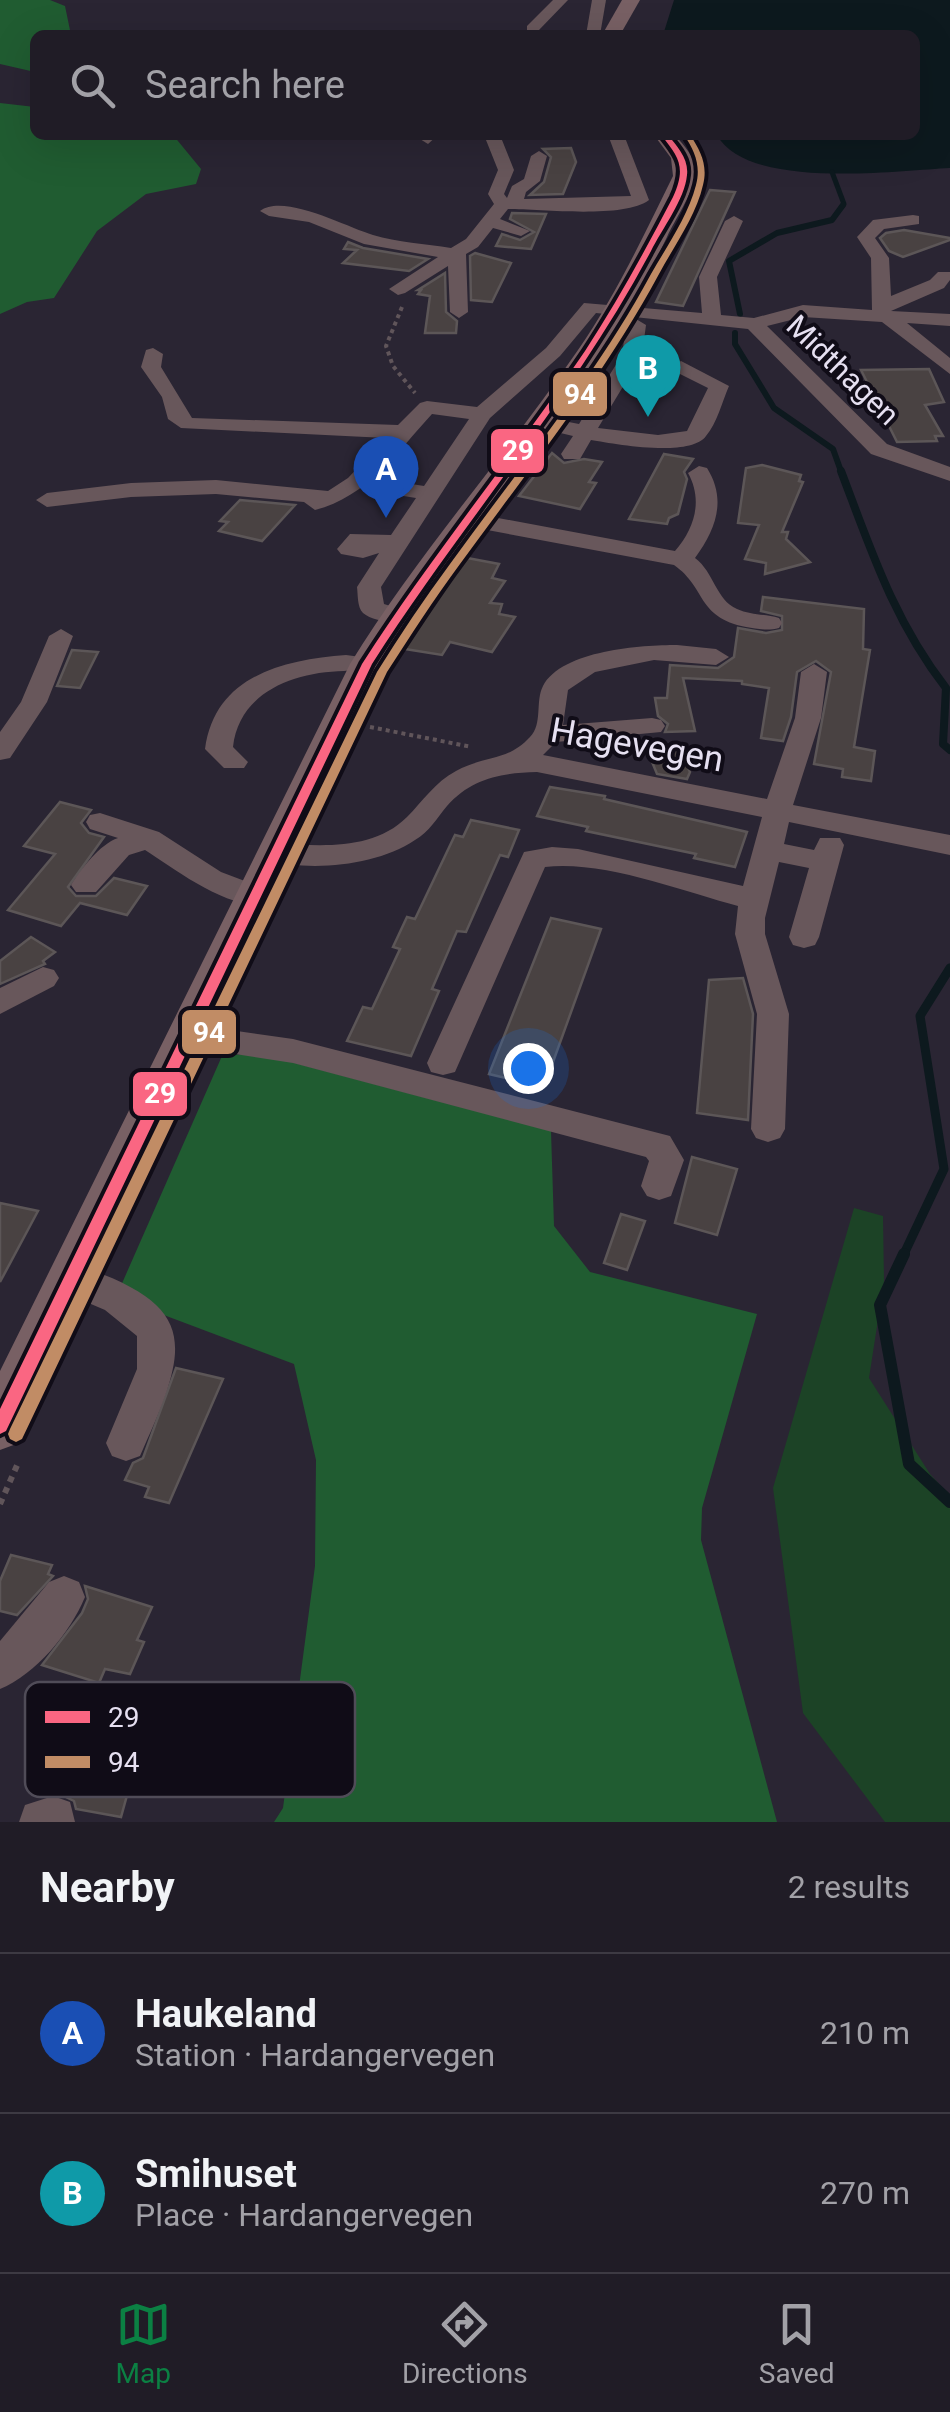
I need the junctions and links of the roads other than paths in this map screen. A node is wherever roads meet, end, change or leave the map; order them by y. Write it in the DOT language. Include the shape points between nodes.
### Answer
graph roads {
  1 [pos="561,0"];
  2 [pos="599,0"];
  3 [pos="631,0"];
  4 [pos="532,28"];
  5 [pos="594,30"];
  6 [pos="613,30"];
  7 [pos="494,140"];
  8 [pos="511,140"];
  9 [pos="618,140"];
  10 [pos="668,140"];
  11 [pos="539,156"];
  12 [pos="501,158"];
  13 [pos="509,204"];
  14 [pos="269,211"];
  15 [pos="487,220"];
  16 [pos="913,220"];
  17 [pos="734,221"];
  18 [pos="520,230"];
  19 [pos="456,252"];
  20 [pos="944,276"];
  21 [pos="398,289"];
  22 [pos="459,312"];
  23 [pos="884,313"];
  24 [pos="627,316"];
  25 [pos="712,318"];
  26 [pos="950,320"];
  27 [pos="754,324"];
  28 [pos="153,354"];
  29 [pos="681,367"];
  30 [pos="950,368"];
  31 [pos="482,414"];
  32 [pos="538,422"];
  33 [pos="587,430"];
  34 [pos="402,432"];
  35 [pos="572,454"];
  36 [pos="699,474"];
  37 [pos="950,474"];
  38 [pos="400,489"];
  39 [pos="431,494"];
  40 [pos="330,498"];
  41 [pos="47,500"];
  42 [pos="296,508"];
  43 [pos="466,519"];
  44 [pos="628,519"];
  45 [pos="613,546"];
  46 [pos="680,559"];
  47 [pos="397,616"];
  48 [pos="770,622"];
  49 [pos="62,636"];
  50 [pos="716,657"];
  51 [pos="367,664"];
  52 [pos="814,672"];
  53 [pos="652,726"];
  54 [pos="548,735"];
  55 [pos="0,752"];
  56 [pos="520,760"];
  57 [pos="234,762"];
  58 [pos="780,811"];
  59 [pos="100,822"];
  60 [pos="149,839"];
  61 [pos="950,844"];
  62 [pos="768,850"];
  63 [pos="276,854"];
  64 [pos="86,885"];
  65 [pos="255,896"];
  66 [pos="754,899"];
  67 [pos="804,937"];
  68 [pos="42,978"];
  69 [pos="0,1002"];
  70 [pos="188,1036"];
  71 [pos="443,1063"];
  72 [pos="768,1129"];
  73 [pos="658,1186"];
  74 [pos="71,1278"];
  75 [pos="4,1407"];
  76 [pos="126,1443"];
  77 [pos="64,1597"];
  78 [pos="0,1667"];
  1 -- 4 [label="street"];
  2 -- 5 [label="street"];
  3 -- 6 [label="main road"];
  7 -- 12 [label="street"];
  8 -- 12 [label="street"];
  9 -- 13 [label="street" via="641,200"];
  10 -- 24 [label="main road" via="682,157 684,176"];
  11 -- 13 [label="street" via="532,181"];
  12 -- 13 [label="street" via="505,174 496,194"];
  13 -- 15 [label="street"];
  14 -- 19 [label="street" via="313,218 391,245"];
  15 -- 18 [label="street"];
  15 -- 19 [label="street" via="476,239"];
  16 -- 23 [label="street" via="879,224 866,236 880,258"];
  17 -- 25 [label="street" via="708,276"];
  19 -- 21 [label="street"];
  19 -- 22 [label="street" via="456,272 467,275"];
  20 -- 23 [label="street"];
  23 -- 26 [label="street"];
  23 -- 27 [label="street" via="803,311"];
  23 -- 30 [label="street"];
  24 -- 25 [label="street"];
  24 -- 31 [label="street" via="591,308 553,352"];
  24 -- 32 [label="main road" via="590,352"];
  24 -- 33 [label="street" via="632,354"];
  25 -- 27 [label="street"];
  27 -- 37 [label="street, Midthagen" via="880,448"];
  28 -- 34 [label="street" via="151,367 178,419 188,424"];
  29 -- 33 [label="street" via="719,386 696,436 650,441"];
  31 -- 34 [label="street" via="427,406"];
  31 -- 39 [label="street"];
  32 -- 33 [label="street"];
  32 -- 43 [label="main road"];
  33 -- 35 [label="street"];
  34 -- 40 [label="street" via="356,483"];
  36 -- 46 [label="street" via="708,488 702,531"];
  38 -- 39 [label="street"];
  39 -- 47 [label="street" via="369,587 368,600"];
  40 -- 41 [label="street" via="216,487"];
  40 -- 42 [label="street"];
  43 -- 45 [label="street"];
  43 -- 47 [label="main road"];
  44 -- 45 [label="street"];
  45 -- 46 [label="street"];
  46 -- 48 [label="street" via="702,573 724,612"];
  47 -- 51 [label="main road"];
  49 -- 55 [label="street" via="34,702"];
  50 -- 54 [label="street" via="654,652 574,671 555,688"];
  51 -- 57 [label="street" via="322,662 256,687 238,702 218,737 218,749"];
  51 -- 63 [label="main road"];
  52 -- 58 [label="street" via="811,706"];
  53 -- 54 [label="street"];
  54 -- 56 [label="street"];
  56 -- 58 [label="street, Hagevegen"];
  56 -- 63 [label="street, Hagevegen" via="472,771 409,832 374,849"];
  58 -- 61 [label="street, Hagevegen"];
  58 -- 62 [label="street"];
  59 -- 60 [label="street"];
  60 -- 64 [label="street" via="119,848"];
  60 -- 65 [label="street" via="210,879"];
  62 -- 66 [label="street"];
  62 -- 67 [label="street" via="827,853"];
  63 -- 65 [label="main road"];
  65 -- 70 [label="main road"];
  66 -- 71 [label="street" via="578,859 534,860"];
  66 -- 72 [label="street" via="750,934 773,1014"];
  68 -- 69 [label="street"];
  70 -- 73 [label="street" via="293,1051 658,1146 667,1160"];
  70 -- 74 [label="main road"];
  74 -- 75 [label="main road"];
  74 -- 76 [label="street" via="134,1307 156,1332 156,1369"];
  77 -- 78 [label="street"];
}
